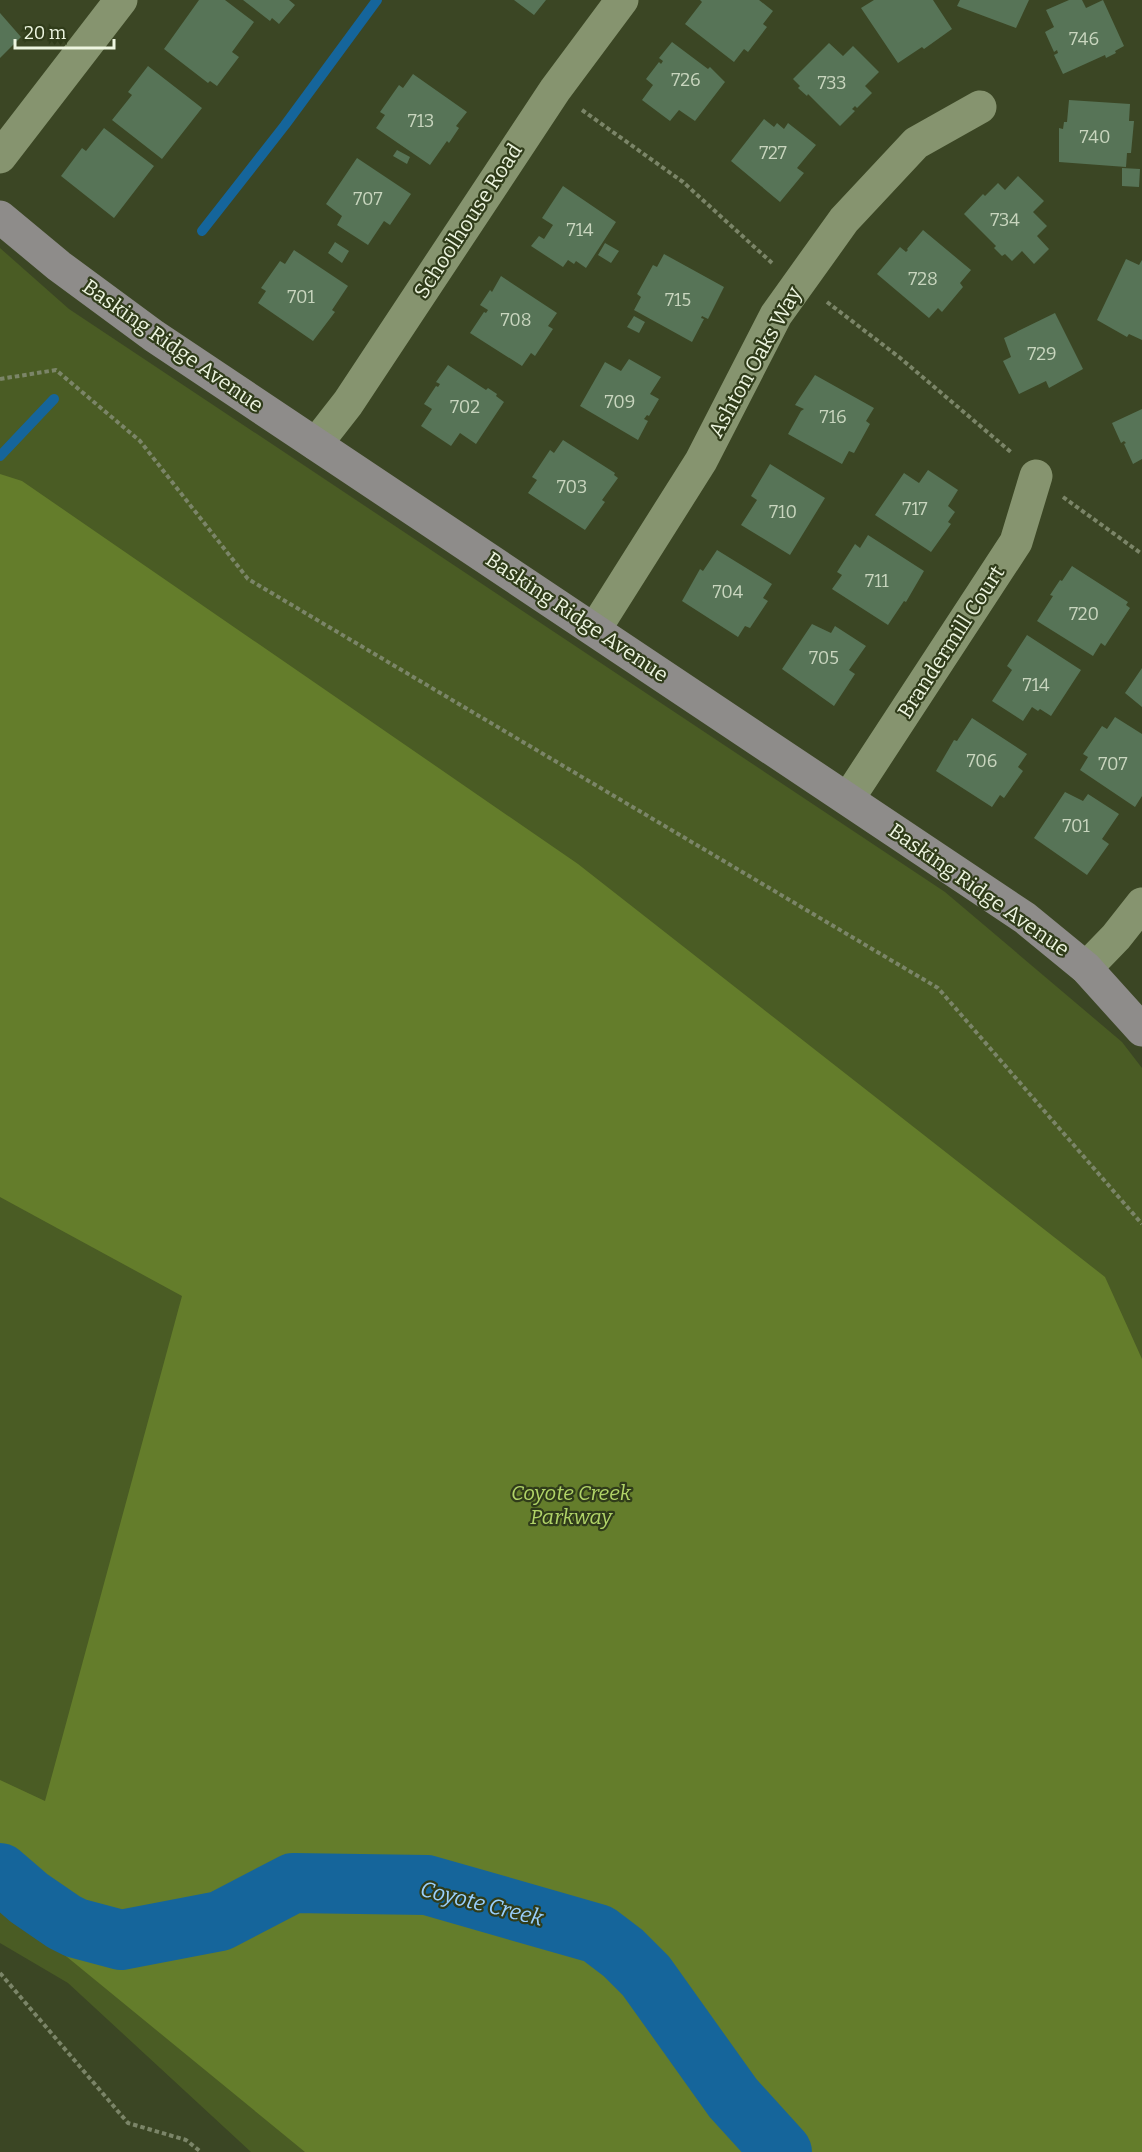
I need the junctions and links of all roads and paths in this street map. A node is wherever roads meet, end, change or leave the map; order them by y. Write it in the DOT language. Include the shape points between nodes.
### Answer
graph roads {
  1 [pos="121,0"];
  2 [pos="622,0"];
  3 [pos="555,90"];
  4 [pos="980,107"];
  5 [pos="0,157"];
  6 [pos="0,216"];
  7 [pos="800,282"];
  8 [pos="0,379"];
  9 [pos="316,444"];
  10 [pos="1036,476"];
  11 [pos="1142,554"];
  12 [pos="595,629"];
  13 [pos="848,799"];
  14 [pos="1142,904"];
  15 [pos="1086,968"];
  16 [pos="1142,1030"];
  17 [pos="1142,1224"];
  18 [pos="0,1973"];
  19 [pos="201,2152"];
  1 -- 5 [label="street"];
  2 -- 3 [label="street, Schoolhouse Road"];
  3 -- 7 [label="path" via="683,183 769,261"];
  3 -- 9 [label="street, Schoolhouse Road" via="348,404"];
  4 -- 7 [label="street, Ashton Oaks Way" via="916,143 844,220"];
  6 -- 9 [label="street, Basking Ridge Avenue" via="59,266 145,329"];
  7 -- 10 [label="path" via="899,357"];
  7 -- 12 [label="street, Ashton Oaks Way" via="777,315 701,460"];
  8 -- 17 [label="path" via="56,370 140,441 248,579 938,988"];
  9 -- 12 [label="street, Basking Ridge Avenue"];
  10 -- 11 [label="path"];
  10 -- 13 [label="street, Brandermill Court" via="1016,542"];
  12 -- 13 [label="street, Basking Ridge Avenue"];
  13 -- 15 [label="street, Basking Ridge Avenue" via="1025,918"];
  14 -- 15 [label="street"];
  15 -- 16 [label="street, Basking Ridge Avenue"];
  18 -- 19 [label="path" via="128,2123 186,2140"];
}
